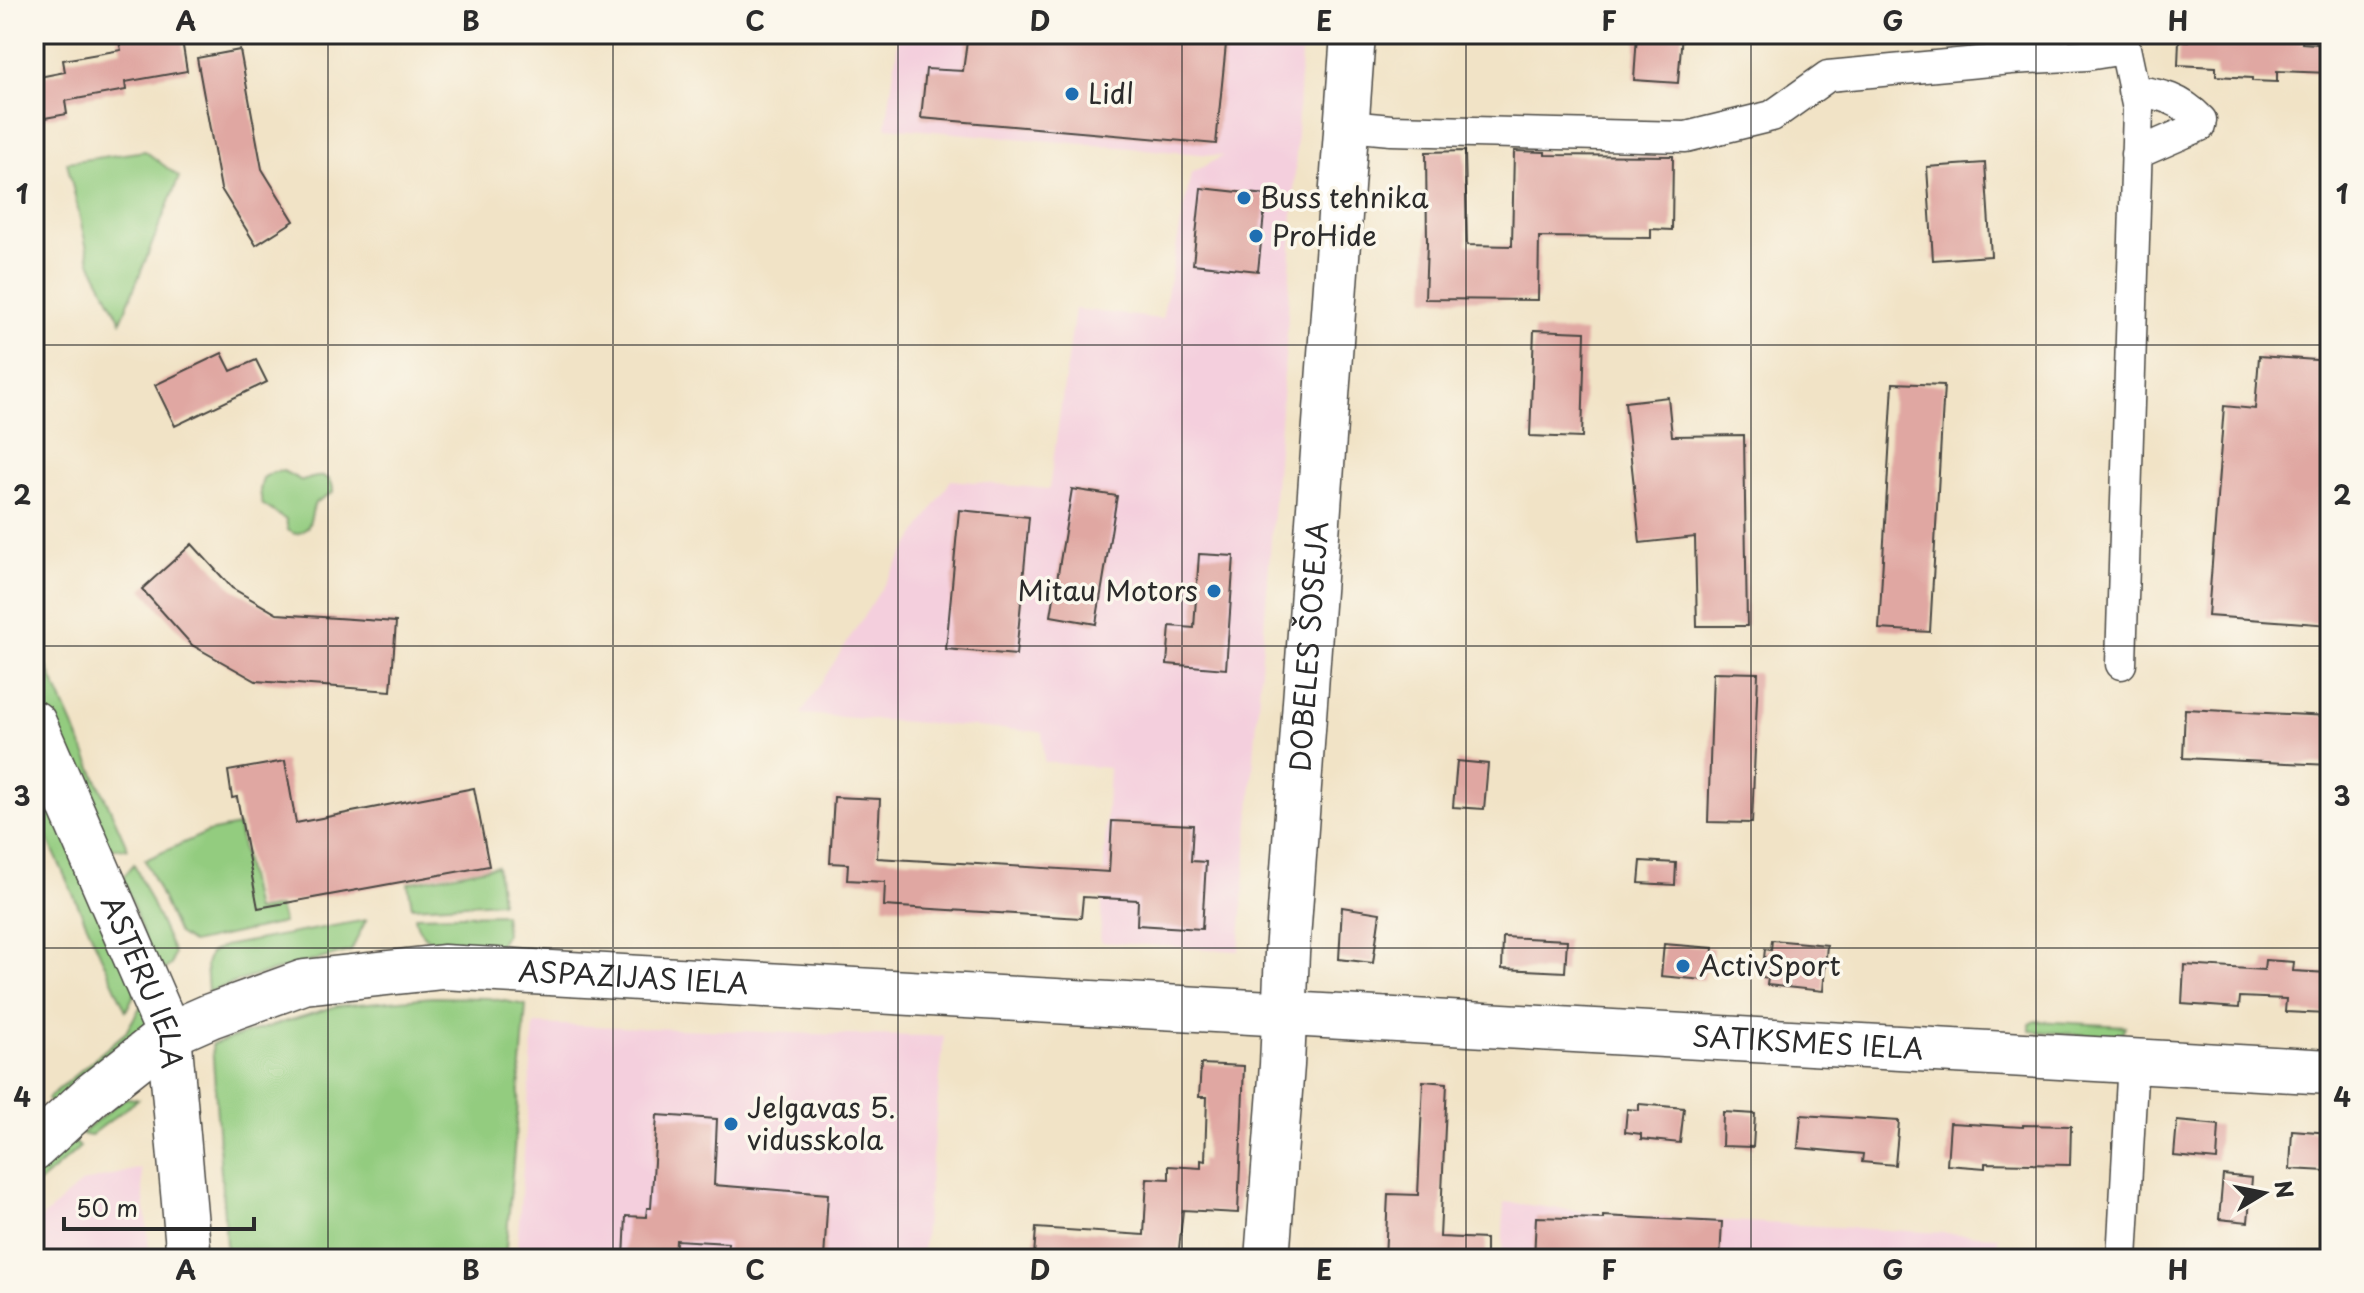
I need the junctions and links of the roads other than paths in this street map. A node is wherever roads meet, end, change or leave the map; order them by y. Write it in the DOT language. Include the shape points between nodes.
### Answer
graph roads {
  1 [pos="1353,34"];
  2 [pos="2123,42"];
  3 [pos="2133,90"];
  4 [pos="1348,126"];
  5 [pos="2136,154"];
  6 [pos="2121,664"];
  7 [pos="34,723"];
  8 [pos="1284,1013"];
  9 [pos="169,1034"];
  10 [pos="2133,1060"];
  11 [pos="2330,1072"];
  12 [pos="34,1148"];
  13 [pos="189,1259"];
  14 [pos="1267,1259"];
  15 [pos="2122,1259"];
  1 -- 4 [label="street, DOBELES ŠOSEJA"];
  2 -- 3 [label="street"];
  2 -- 4 [label="street" via="2087,55 1828,76 1772,116 1686,137"];
  3 -- 5 [label="street" via="2138,109"];
  3 -- 5 [label="street" via="2167,95 2201,120 2186,134"];
  4 -- 8 [label="street, DOBELES ŠOSEJA"];
  5 -- 6 [label="street"];
  7 -- 9 [label="street, ASTERU IELA"];
  8 -- 9 [label="street, ASPAZIJAS IELA" via="443,967 304,982"];
  8 -- 10 [label="street, SATIKSMES IELA"];
  8 -- 14 [label="street, DOBELES ŠOSEJA"];
  9 -- 12 [label="street, ASPAZIJAS IELA"];
  9 -- 13 [label="street, ASTERU IELA"];
  10 -- 11 [label="street, SATIKSMES IELA"];
  10 -- 15 [label="street"];
}
